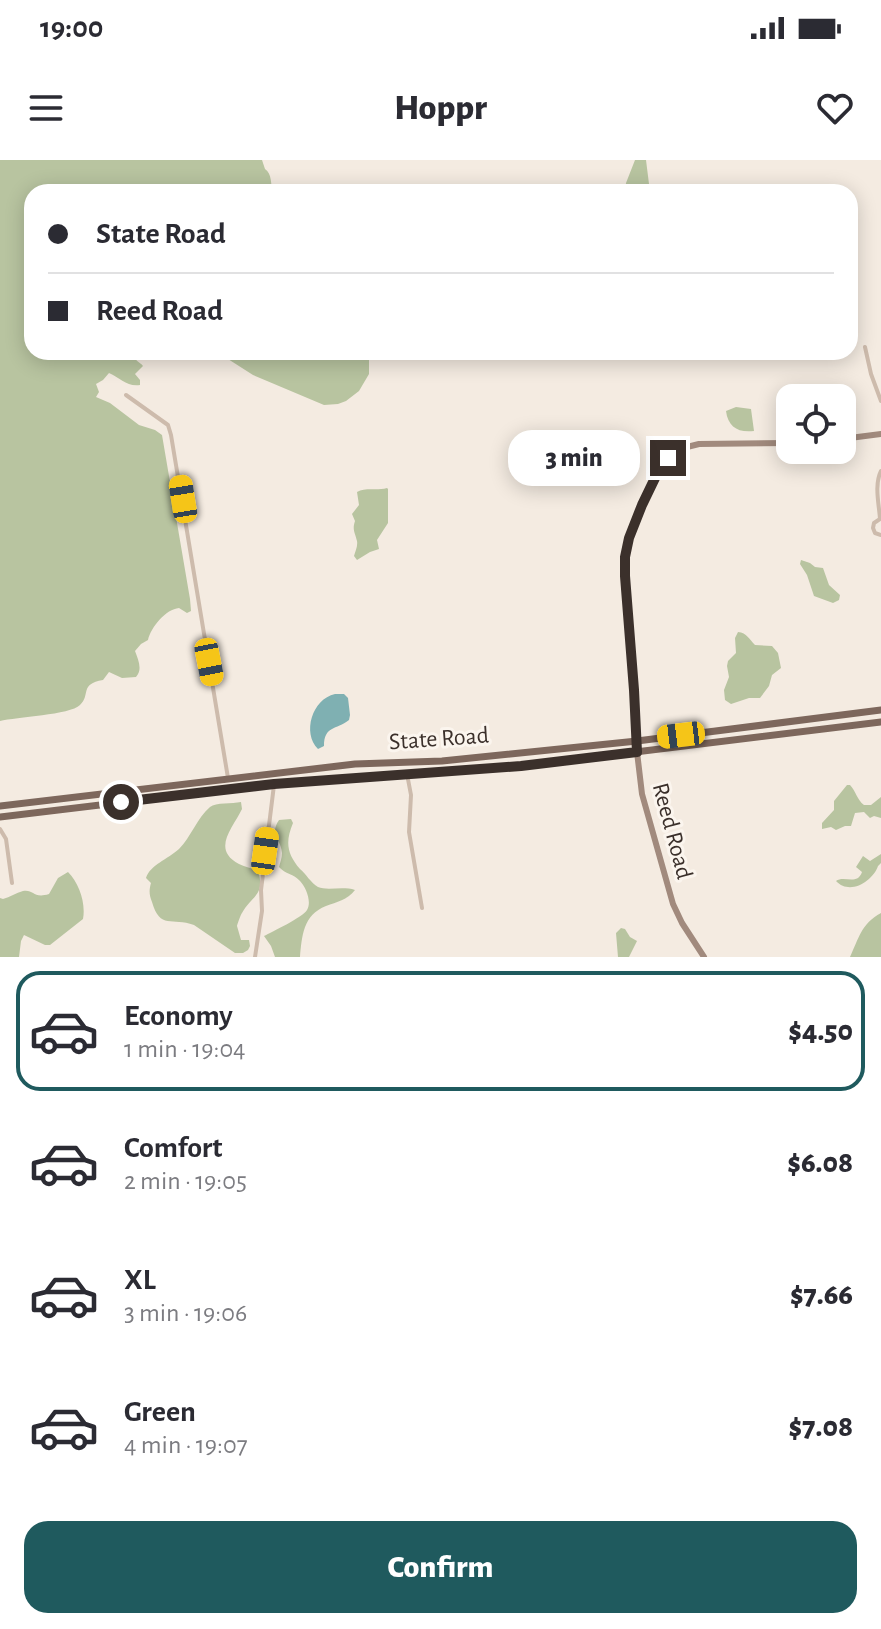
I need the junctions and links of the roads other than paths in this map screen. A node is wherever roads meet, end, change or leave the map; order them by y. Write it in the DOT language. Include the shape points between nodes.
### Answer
graph roads {
  1 [pos="865,347"];
  2 [pos="126,395"];
  3 [pos="881,401"];
  4 [pos="881,434"];
  5 [pos="856,437"];
  6 [pos="776,443"];
  7 [pos="881,471"];
  8 [pos="881,519"];
  9 [pos="881,535"];
  10 [pos="881,710"];
  11 [pos="881,722"];
  12 [pos="637,741"];
  13 [pos="637,752"];
  14 [pos="442,761"];
  15 [pos="442,772"];
  16 [pos="407,774"];
  17 [pos="228,778"];
  18 [pos="205,781"];
  19 [pos="274,784"];
  20 [pos="206,792"];
  21 [pos="92,795"];
  22 [pos="0,806"];
  23 [pos="93,806"];
  24 [pos="0,817"];
  25 [pos="0,829"];
  26 [pos="12,883"];
  27 [pos="422,908"];
  28 [pos="255,957"];
  29 [pos="704,957"];
  1 -- 3 [label="street"];
  2 -- 17 [label="street" via="168,425"];
  4 -- 5 [label="street"];
  6 -- 12 [label="street, Reed Road" via="707,443 679,449 655,478 625,557"];
  7 -- 8 [label="street"];
  8 -- 9 [label="street" via="873,528"];
  10 -- 12 [label="main road, State Road"];
  11 -- 13 [label="main road, State Road"];
  12 -- 13 [label="street, Reed Road"];
  12 -- 14 [label="main road, State Road"];
  13 -- 15 [label="main road, State Road"];
  13 -- 29 [label="street, Reed Road" via="642,794 669,893"];
  14 -- 15 [label="street"];
  14 -- 17 [label="main road, State Road"];
  15 -- 16 [label="main road, State Road"];
  16 -- 19 [label="main road, State Road"];
  16 -- 27 [label="street" via="410,840"];
  17 -- 18 [label="main road, State Road"];
  18 -- 20 [label="street"];
  18 -- 21 [label="main road, State Road"];
  19 -- 20 [label="main road, State Road"];
  19 -- 28 [label="street"];
  20 -- 23 [label="main road, State Road"];
  21 -- 22 [label="main road, State Road"];
  21 -- 23 [label="street"];
  23 -- 24 [label="main road, State Road"];
  25 -- 26 [label="street"];
}
